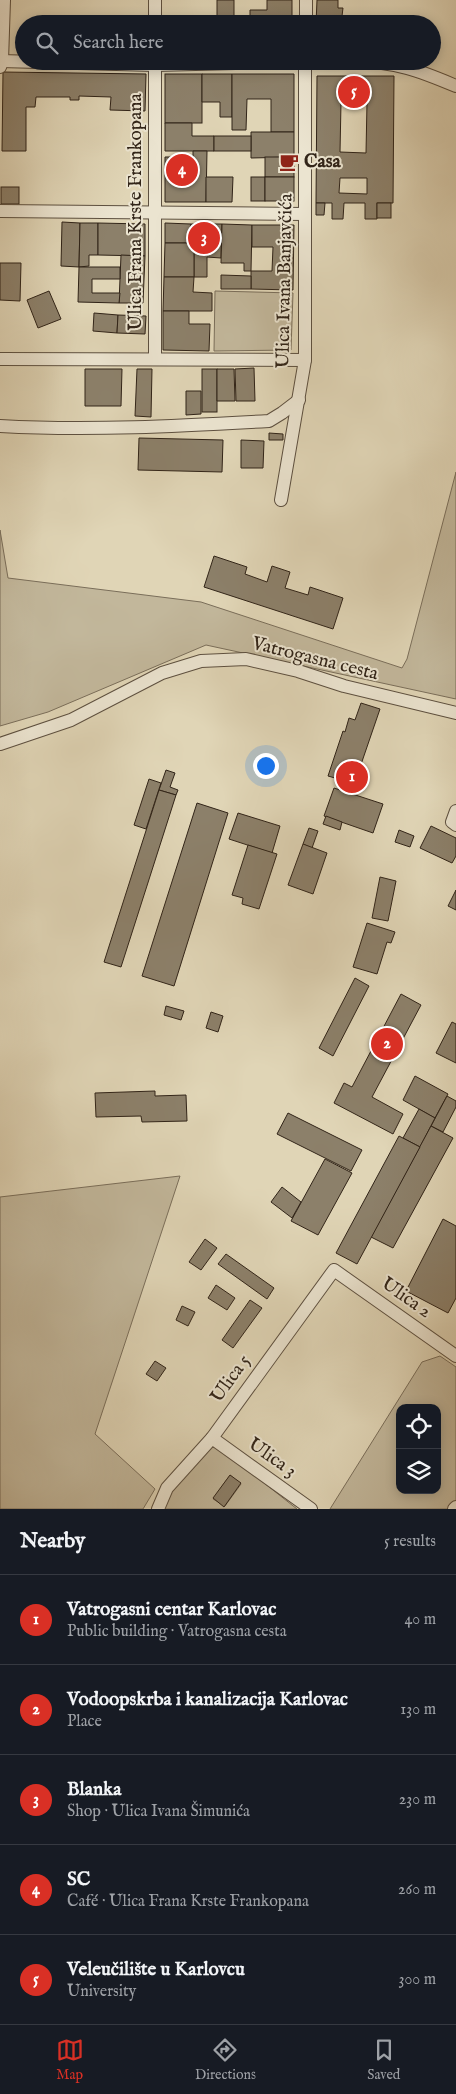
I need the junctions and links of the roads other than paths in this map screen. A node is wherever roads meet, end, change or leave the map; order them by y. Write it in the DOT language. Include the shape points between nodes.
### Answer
graph roads {
  1 [pos="4,0"];
  2 [pos="155,0"];
  3 [pos="306,0"];
  4 [pos="155,15"];
  5 [pos="306,15"];
  6 [pos="1,63"];
  7 [pos="15,63"];
  8 [pos="155,70"];
  9 [pos="309,70"];
  10 [pos="417,70"];
  11 [pos="456,86"];
  12 [pos="0,211"];
  13 [pos="154,214"];
  14 [pos="305,214"];
  15 [pos="155,358"];
  16 [pos="0,359"];
  17 [pos="305,360"];
  18 [pos="299,400"];
  19 [pos="0,426"];
  20 [pos="281,500"];
  21 [pos="456,713"];
  22 [pos="0,744"];
  23 [pos="456,812"];
  24 [pos="456,825"];
  25 [pos="334,1270"];
  26 [pos="456,1356"];
  27 [pos="212,1438"];
  28 [pos="158,1509"];
  29 [pos="311,1509"];
  1 -- 6 [label="street"];
  2 -- 4 [label="street"];
  3 -- 5 [label="street"];
  6 -- 7 [label="street"];
  8 -- 13 [label="street, Ulica Frana Krste Frankopana"];
  9 -- 14 [label="street, Ulica Ivana Banjavčića"];
  10 -- 11 [label="street"];
  12 -- 13 [label="street"];
  13 -- 14 [label="street"];
  13 -- 15 [label="street, Ulica Frana Krste Frankopana"];
  14 -- 17 [label="street, Ulica Ivana Banjavčića"];
  15 -- 16 [label="street"];
  15 -- 17 [label="street"];
  17 -- 18 [label="street, Ulica Ivana Banjavčića"];
  18 -- 19 [label="street" via="269,421 98,427"];
  18 -- 20 [label="street, Ulica Ivana Banjavčića"];
  21 -- 22 [label="street, Vatrogasna cesta" via="246,659 201,660 162,673 71,720"];
  23 -- 24 [label="street" via="452,822"];
  25 -- 26 [label="street, Ulica 2"];
  25 -- 27 [label="street, Ulica 5"];
  27 -- 28 [label="street, Ulica 5" via="167,1488"];
  27 -- 29 [label="street, Ulica 3"];
}
